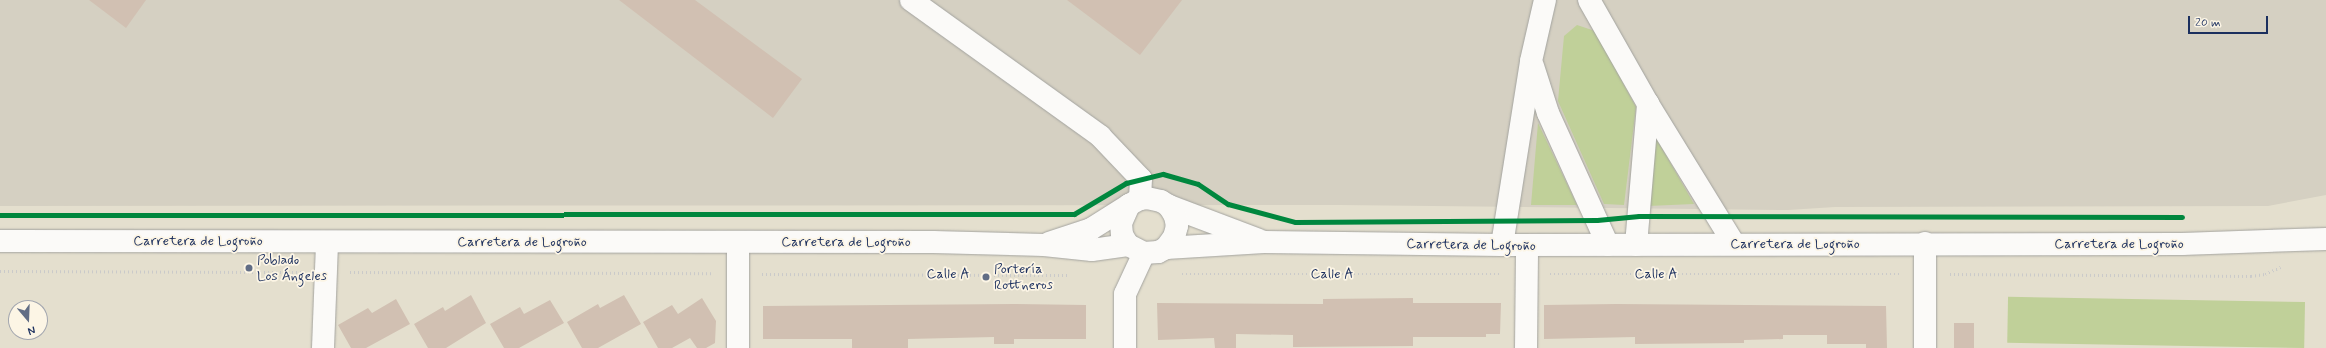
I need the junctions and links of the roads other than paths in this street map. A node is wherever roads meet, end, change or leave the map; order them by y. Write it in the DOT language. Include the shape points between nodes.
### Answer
graph roads {
  1 [pos="911,0"];
  2 [pos="1545,0"];
  3 [pos="1589,0"];
  4 [pos="1532,61"];
  5 [pos="1648,104"];
  6 [pos="1135,202"];
  7 [pos="1169,206"];
  8 [pos="2326,239"];
  9 [pos="0,241"];
  10 [pos="327,242"];
  11 [pos="738,242"];
  12 [pos="1264,242"];
  13 [pos="1925,243"];
  14 [pos="1734,244"];
  15 [pos="1044,245"];
  16 [pos="1502,245"];
  17 [pos="1527,245"];
  18 [pos="1608,245"];
  19 [pos="1636,245"];
  20 [pos="1166,248"];
  21 [pos="1136,249"];
  22 [pos="323,348"];
  23 [pos="738,348"];
  24 [pos="1126,348"];
  25 [pos="1526,348"];
  26 [pos="1925,348"];
  1 -- 6 [label="main road" via="1100,136 1141,179"];
  2 -- 4 [label="main road"];
  3 -- 5 [label="main road"];
  4 -- 16 [label="main road"];
  4 -- 18 [label="main road" via="1548,112"];
  5 -- 14 [label="main road"];
  5 -- 19 [label="main road"];
  6 -- 7 [label="main road" via="1154,198"];
  6 -- 15 [label="main road, Carretera de Logroño" via="1091,229"];
  6 -- 21 [label="main road" via="1121,223 1122,235"];
  7 -- 12 [label="main road, Carretera de Logroño"];
  7 -- 20 [label="main road" via="1177,226 1174,237"];
  8 -- 13 [label="main road, Carretera de Logroño" via="2182,244"];
  9 -- 10 [label="main road, Carretera de Logroño"];
  10 -- 11 [label="main road, Carretera de Logroño"];
  10 -- 22 [label="main road"];
  11 -- 15 [label="main road, Carretera de Logroño"];
  11 -- 23 [label="main road"];
  12 -- 16 [label="main road, Carretera de Logroño"];
  12 -- 20 [label="main road, Carretera de Logroño"];
  13 -- 14 [label="main road, Carretera de Logroño"];
  13 -- 26 [label="main road"];
  14 -- 19 [label="main road, Carretera de Logroño"];
  15 -- 21 [label="main road, Carretera de Logroño" via="1092,250"];
  16 -- 17 [label="main road, Carretera de Logroño"];
  17 -- 18 [label="main road, Carretera de Logroño"];
  17 -- 25 [label="main road"];
  18 -- 19 [label="main road, Carretera de Logroño"];
  20 -- 21 [label="main road" via="1158,252"];
  21 -- 24 [label="main road" via="1125,294"];
}
